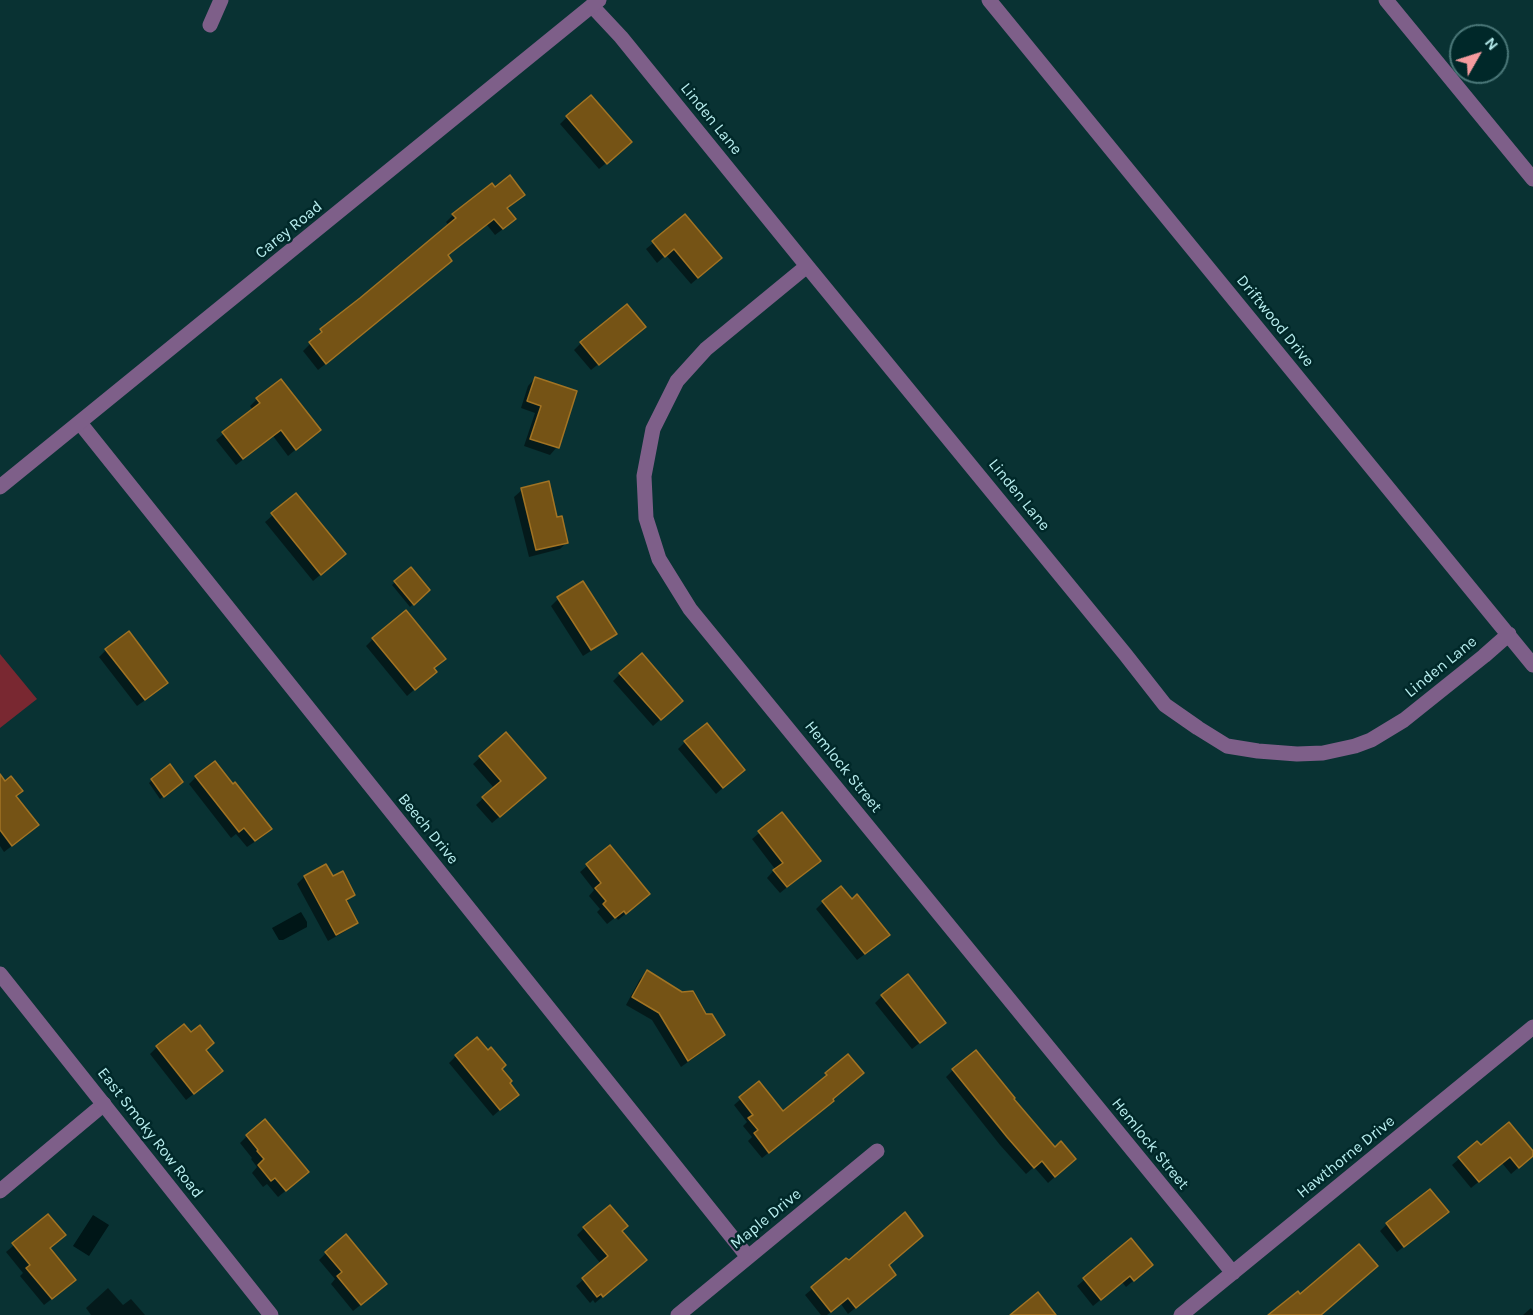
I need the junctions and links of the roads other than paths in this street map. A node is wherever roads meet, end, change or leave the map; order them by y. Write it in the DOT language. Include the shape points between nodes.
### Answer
graph roads {
  1 [pos="221,0"];
  2 [pos="989,0"];
  3 [pos="1386,0"];
  4 [pos="596,3"];
  5 [pos="210,25"];
  6 [pos="1533,179"];
  7 [pos="807,266"];
  8 [pos="80,423"];
  9 [pos="0,487"];
  10 [pos="1509,634"];
  11 [pos="1533,664"];
  12 [pos="0,974"];
  13 [pos="1533,1027"];
  14 [pos="104,1104"];
  15 [pos="877,1151"];
  16 [pos="0,1191"];
  17 [pos="748,1257"];
  18 [pos="1233,1273"];
  19 [pos="272,1315"];
  20 [pos="678,1315"];
  21 [pos="1181,1315"];
  1 -- 5 [label="street"];
  2 -- 10 [label="street, Driftwood Drive"];
  3 -- 6 [label="street"];
  4 -- 7 [label="street, Linden Lane"];
  4 -- 8 [label="street, Carey Road"];
  7 -- 10 [label="street, Linden Lane" via="1166,705 1227,746 1258,752 1323,753 1371,740 1404,720"];
  7 -- 18 [label="street, Hemlock Street" via="706,350 677,381 653,429 644,476 646,518 659,559 690,609"];
  8 -- 9 [label="street, Carey Road"];
  8 -- 17 [label="street, Beech Drive"];
  10 -- 11 [label="street, Driftwood Drive"];
  12 -- 14 [label="street, East Smoky Row Road"];
  13 -- 18 [label="street, Hawthorne Drive"];
  14 -- 16 [label="street"];
  14 -- 19 [label="street, East Smoky Row Road"];
  15 -- 17 [label="street, Maple Drive"];
  17 -- 20 [label="street, Maple Drive"];
  18 -- 21 [label="street, Hawthorne Drive"];
}
